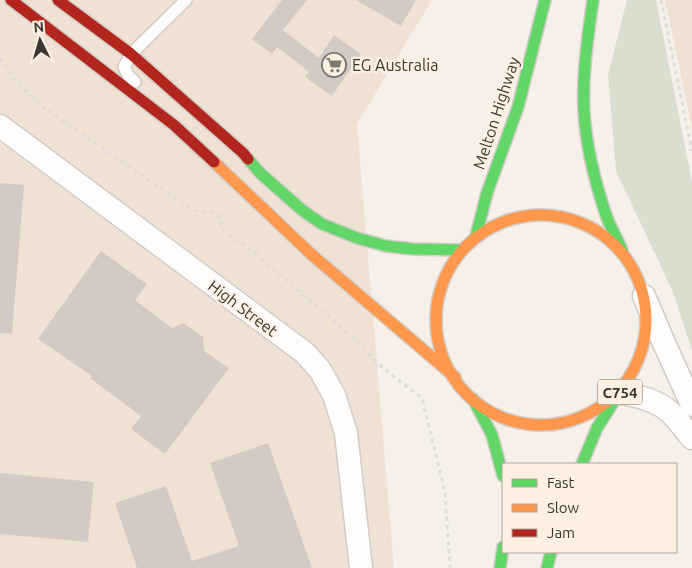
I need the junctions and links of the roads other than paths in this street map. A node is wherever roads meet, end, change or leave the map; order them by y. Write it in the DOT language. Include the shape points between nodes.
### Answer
graph roads {
  1 [pos="58,0"];
  2 [pos="186,0"];
  3 [pos="546,0"];
  4 [pos="593,0"];
  5 [pos="0,2"];
  6 [pos="15,3"];
  7 [pos="131,54"];
  8 [pos="174,125"];
  9 [pos="0,126"];
  10 [pos="476,236"];
  11 [pos="462,250"];
  12 [pos="624,255"];
  13 [pos="644,296"];
  14 [pos="455,377"];
  15 [pos="617,396"];
  16 [pos="472,398"];
  17 [pos="692,405"];
  18 [pos="692,438"];
  19 [pos="582,463"];
  20 [pos="502,472"];
  21 [pos="502,553"];
  22 [pos="551,553"];
  23 [pos="361,568"];
  24 [pos="500,568"];
  25 [pos="547,568"];
  1 -- 7 [label="main road"];
  2 -- 7 [label="lane"];
  3 -- 10 [label="main road, Melton Highway" via="518,107 487,193"];
  4 -- 12 [label="main road, C754" via="584,97 587,138 607,216"];
  5 -- 6 [label="lane"];
  6 -- 8 [label="main road"];
  7 -- 8 [label="lane" via="124,68 128,75 169,111"];
  7 -- 11 [label="main road" via="243,152 302,210 322,224 386,246"];
  8 -- 14 [label="main road" via="311,254"];
  9 -- 23 [label="street, High Street" via="305,353 320,370 334,395 346,433"];
  10 -- 11 [label="main road, C754"];
  10 -- 12 [label="main road, C754" via="503,224 529,218 556,217 581,224 604,237"];
  11 -- 14 [label="main road, C754" via="448,269 435,299 433,329 438,352"];
  12 -- 13 [label="main road, C754"];
  13 -- 15 [label="main road, C754" via="648,320 645,345 636,368"];
  13 -- 17 [label="street"];
  14 -- 16 [label="main road, C754"];
  15 -- 16 [label="main road, C754" via="585,416 556,424 526,423 497,415"];
  15 -- 18 [label="street" via="634,395 650,400 671,413"];
  15 -- 19 [label="main road, C754" via="597,428"];
  16 -- 20 [label="main road, C754" via="492,435"];
  21 -- 24 [label="main road"];
  22 -- 25 [label="main road"];
}
